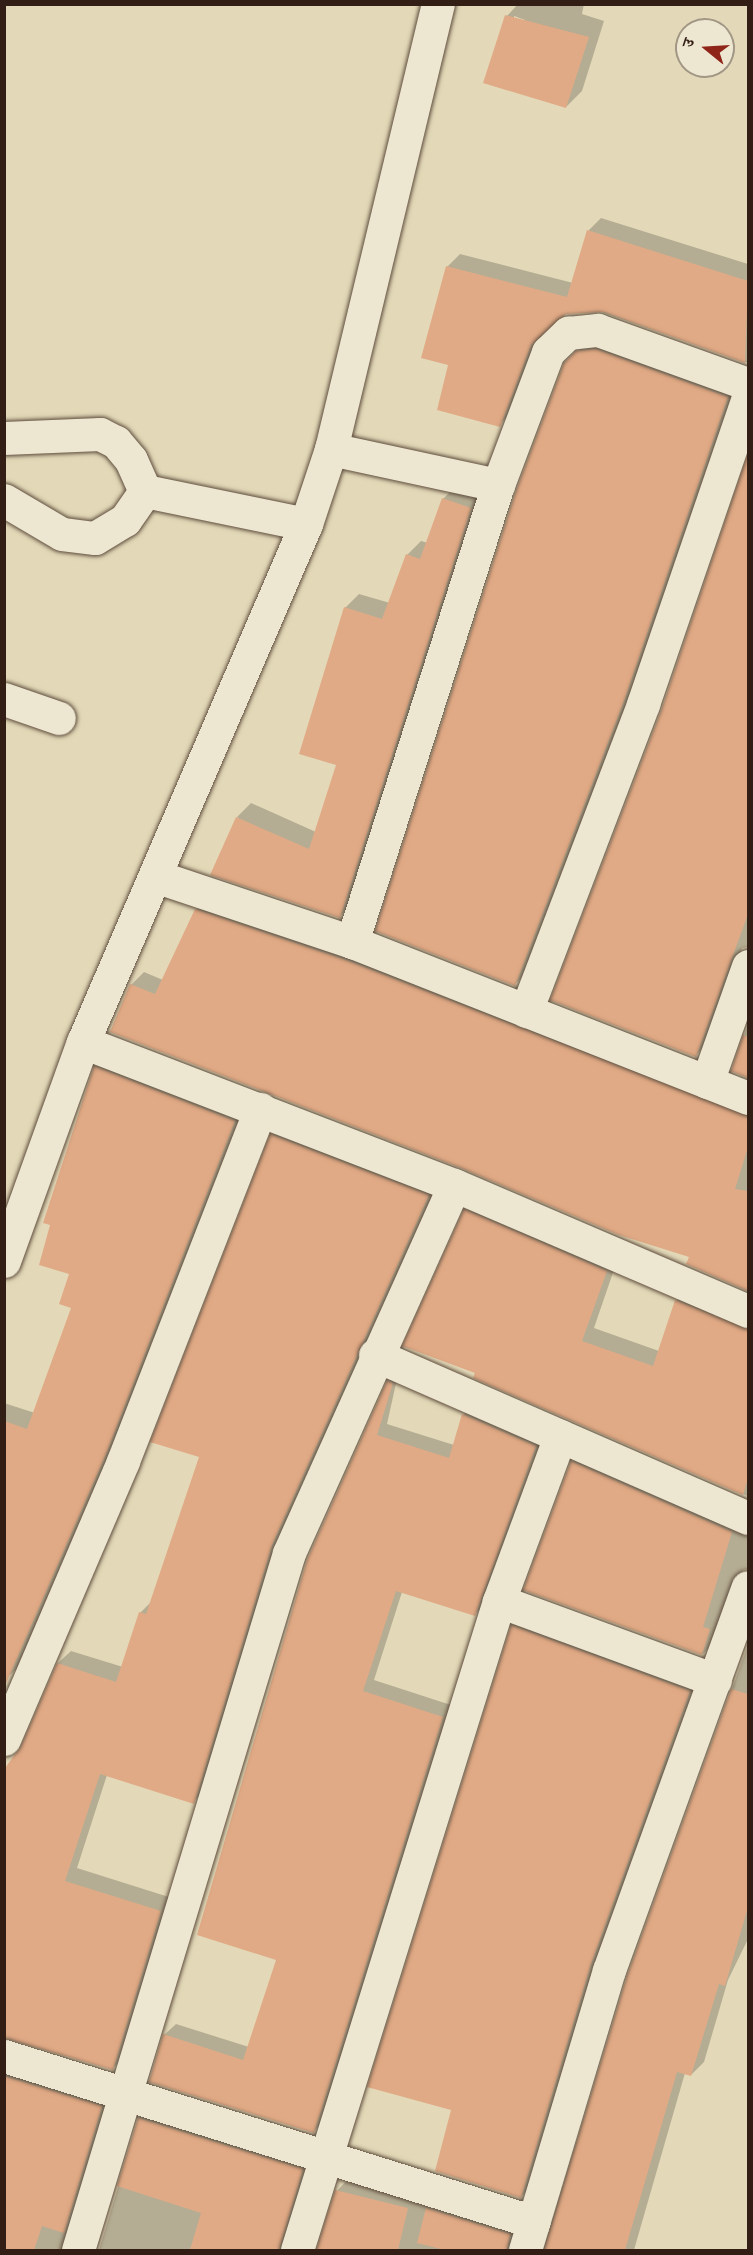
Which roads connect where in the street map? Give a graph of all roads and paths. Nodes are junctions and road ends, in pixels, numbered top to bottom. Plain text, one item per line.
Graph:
1 (438, 4) edge
2 (748, 384) edge
3 (748, 396) edge
4 (4, 438) edge
5 (331, 449) junction
6 (498, 485) junction
7 (146, 491) junction
8 (4, 500) edge
9 (306, 524) junction
10 (4, 699) edge
11 (59, 718) dead end
12 (158, 877) junction
13 (352, 942) junction
14 (748, 966) edge
15 (526, 1011) junction
16 (83, 1042) junction
17 (707, 1082) junction
18 (748, 1098) edge
19 (260, 1109) junction
20 (454, 1185) junction
21 (4, 1261) edge
22 (748, 1311) edge
23 (375, 1354) junction
24 (560, 1436) junction
25 (748, 1518) edge
26 (748, 1587) edge
27 (499, 1601) junction
28 (715, 1680) junction
29 (4, 1739) edge
30 (4, 2056) edge
31 (127, 2095) junction
32 (328, 2154) junction
33 (529, 2236) edge
34 (78, 2250) edge
35 (297, 2250) edge

1 - 5 street
2 - 6 street
3 - 15 street
4 - 7 street
5 - 6 street
5 - 9 street
6 - 13 street
7 - 8 street
7 - 9 street
9 - 12 street
10 - 11 street
12 - 13 street
12 - 16 street
13 - 15 street
14 - 17 street
15 - 17 street
16 - 19 street
16 - 21 street
17 - 18 street
19 - 20 street
19 - 29 street
20 - 22 street
20 - 23 street
23 - 24 street
23 - 31 street
24 - 25 street
24 - 27 street
26 - 28 street
27 - 28 street
27 - 32 street
28 - 33 street
30 - 31 street
31 - 32 street
31 - 34 street
32 - 33 street
32 - 35 street

